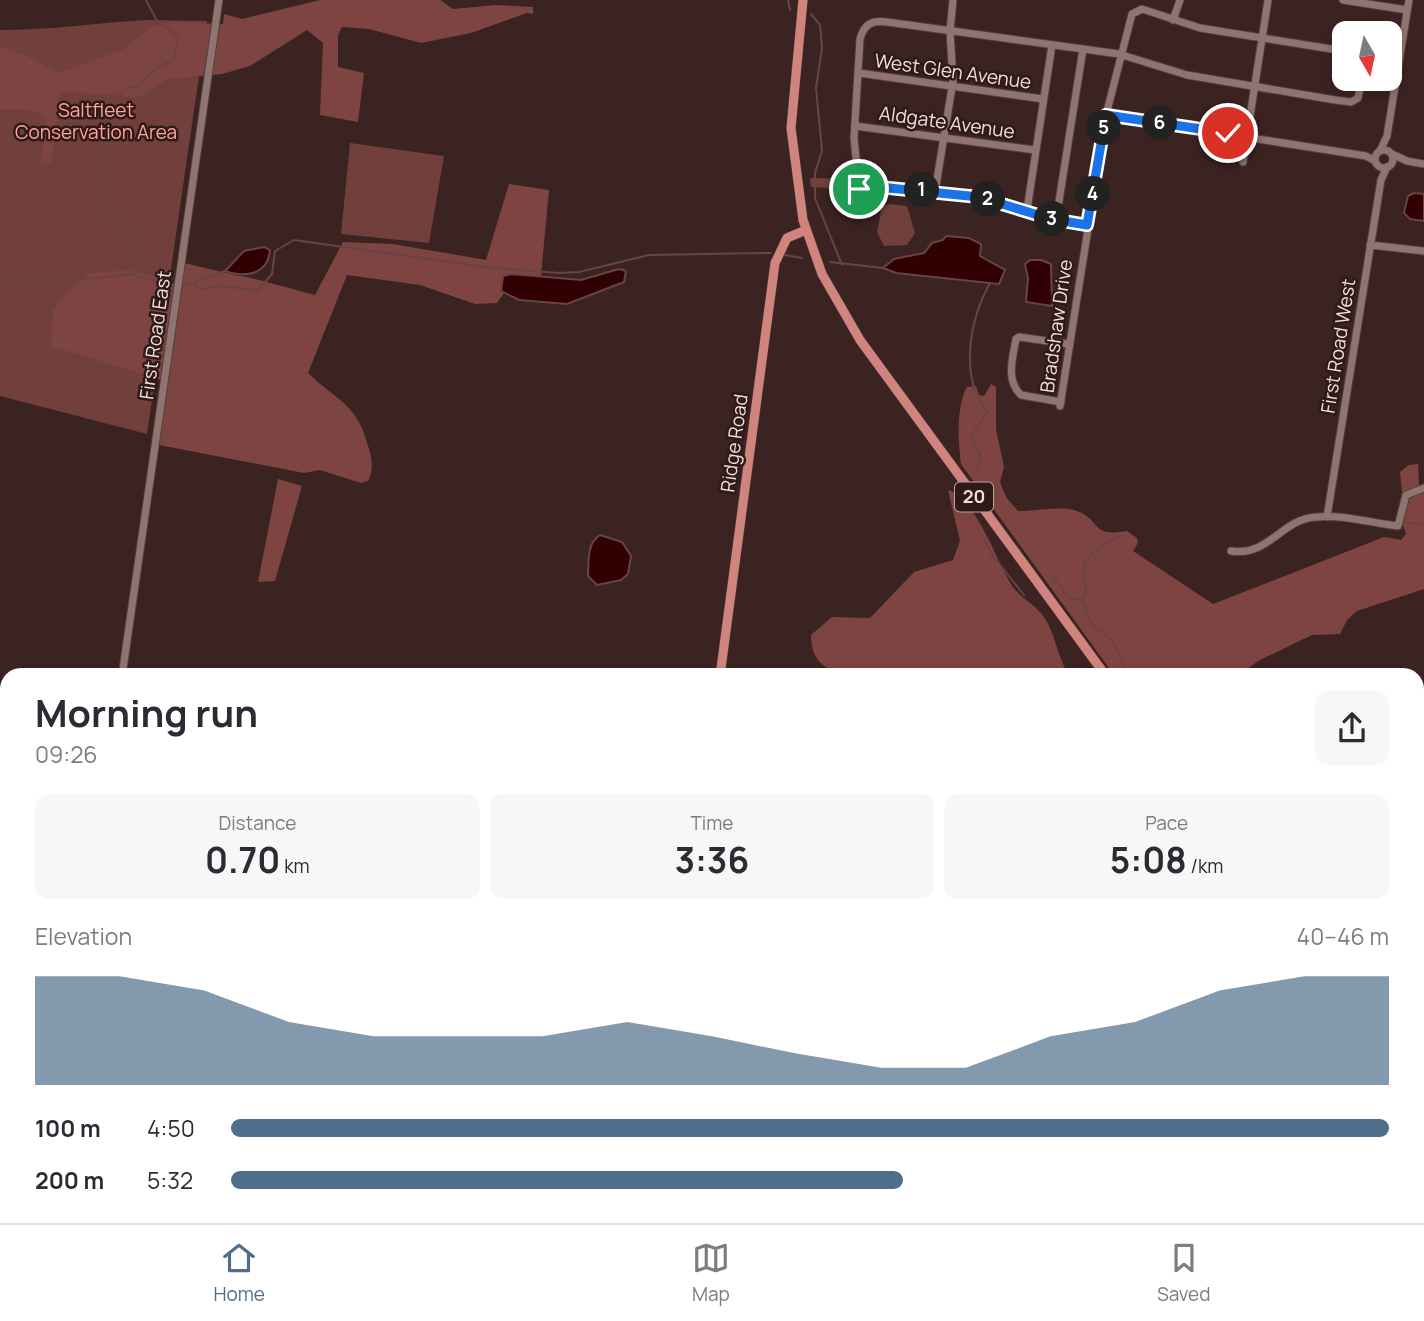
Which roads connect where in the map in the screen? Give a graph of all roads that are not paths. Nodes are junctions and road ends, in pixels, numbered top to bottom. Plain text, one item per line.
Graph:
1 (219, 0) edge
2 (803, 0) edge
3 (953, 0) edge
4 (1180, 0) edge
5 (1268, 0) edge
6 (1343, 0) edge
7 (1409, 0) edge
8 (1375, 3) edge
9 (1407, 10) junction
10 (1173, 20) junction
11 (950, 31) junction
12 (1262, 37) junction
13 (1052, 45) junction
14 (1083, 49) junction
15 (1332, 49) edge
16 (1119, 54) junction
17 (859, 73) junction
18 (952, 86) junction
19 (1254, 88) junction
20 (1359, 91) edge
21 (1043, 99) junction
22 (1106, 115) junction
23 (855, 126) junction
24 (1247, 136) junction
25 (1387, 136) junction
26 (945, 139) junction
27 (1035, 150) junction
28 (1379, 152) junction
29 (1390, 153) junction
30 (1366, 156) junction
31 (1406, 161) junction
32 (1243, 162) dead end
33 (1377, 164) junction
34 (1424, 164) edge
35 (1389, 166) junction
36 (1381, 180) junction
37 (859, 185) junction
38 (935, 192) junction
39 (861, 207) dead end
40 (1027, 209) junction
41 (1056, 220) junction
42 (1087, 225) junction
43 (806, 230) junction
44 (1370, 245) junction
45 (1424, 251) edge
46 (1069, 344) junction
47 (1424, 488) edge
48 (1327, 517) junction
49 (1231, 551) dead end
50 (122, 668) edge
51 (721, 668) edge
52 (1101, 668) edge

1 - 50 street, First Road East
2 - 43 main road, 20
3 - 11 street
4 - 10 street
5 - 12 street
6 - 8 street
7 - 9 street, First Road West
8 - 9 street
9 - 25 street, First Road West
10 - 12 street, Bradshaw Drive
10 - 16 street, Bradshaw Drive
11 - 13 street
11 - 17 street
11 - 18 street
12 - 15 street, Bradshaw Drive
12 - 19 street
13 - 14 street
13 - 21 street
14 - 16 street
14 - 41 street
16 - 19 street
16 - 22 street, Bradshaw Drive
17 - 18 street, West Glen Avenue
17 - 23 street
18 - 21 street, West Glen Avenue
18 - 26 street
19 - 20 street
19 - 24 street
21 - 27 street
22 - 24 street
22 - 42 street, Bradshaw Drive
23 - 26 street, Aldgate Avenue
23 - 37 street
24 - 30 street
24 - 32 street
25 - 28 street, First Road West
25 - 29 street, First Road West
26 - 27 street, Aldgate Avenue
26 - 38 street
27 - 40 street
28 - 29 street
28 - 30 street
28 - 33 street, First Road West
29 - 31 street
29 - 35 street, First Road West
30 - 33 street
31 - 34 street
31 - 35 street
33 - 35 street
33 - 36 street, First Road West
35 - 36 street, First Road West
36 - 44 street, First Road West
37 - 38 street
37 - 39 street
38 - 40 street
40 - 41 street
41 - 42 street
42 - 46 street, Bradshaw Drive
43 - 51 main road, Ridge Road
43 - 52 main road, 20
44 - 45 street
44 - 48 street, First Road West
46 - 46 street, Bradshaw Drive
47 - 48 street
48 - 49 street

